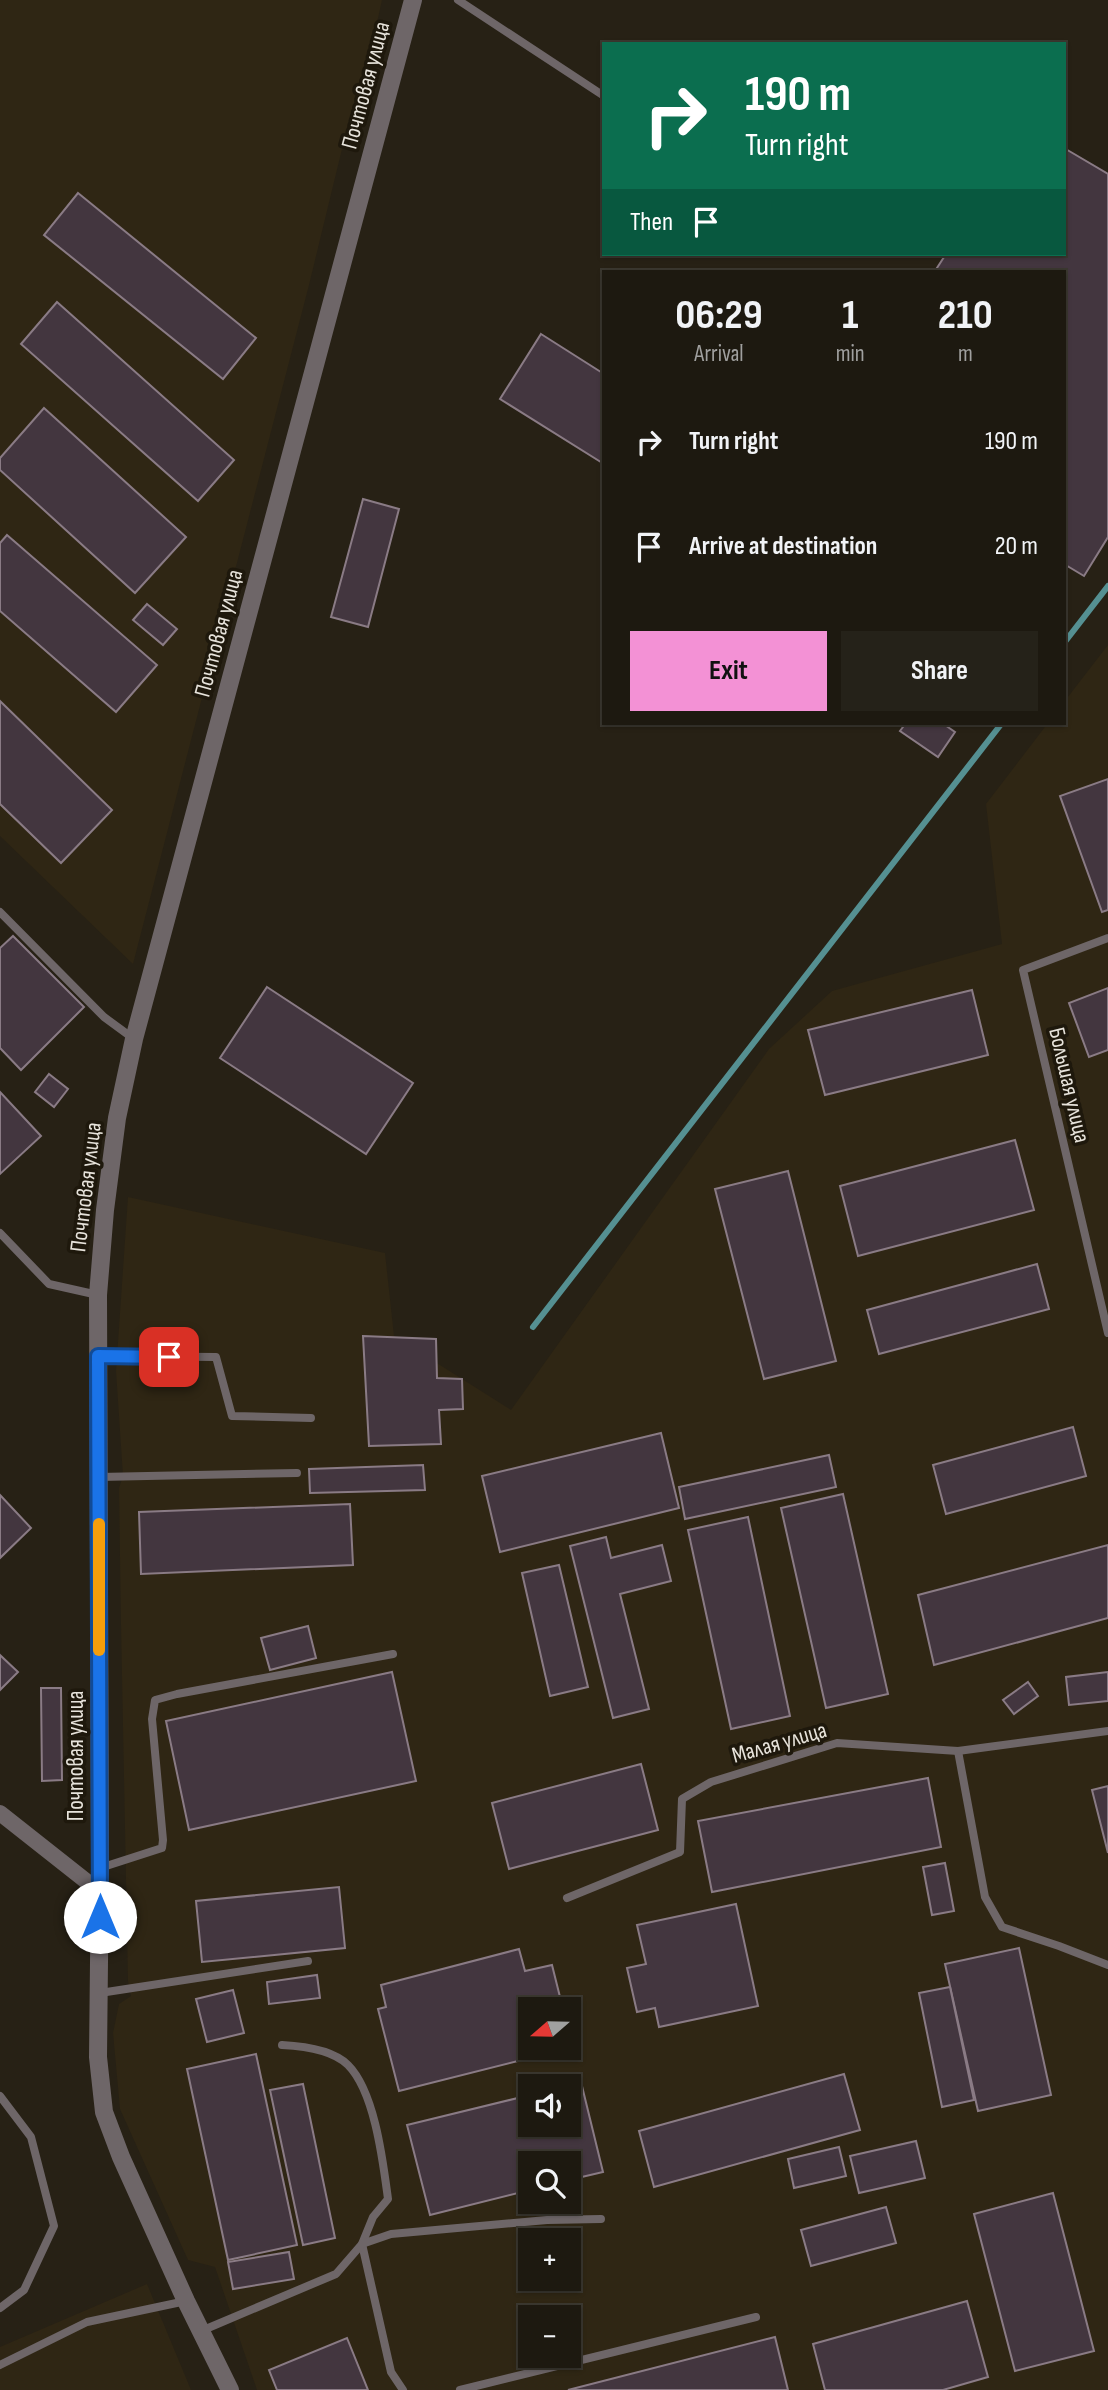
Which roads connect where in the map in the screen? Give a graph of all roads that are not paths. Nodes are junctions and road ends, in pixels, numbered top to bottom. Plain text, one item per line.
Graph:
1 (413, 0) edge
2 (458, 0) edge
3 (602, 95) edge
4 (0, 912) edge
5 (1108, 938) edge
6 (134, 1039) junction
7 (0, 1233) edge
8 (98, 1295) junction
9 (1108, 1333) edge
10 (98, 1356) junction
11 (311, 1418) dead end
12 (297, 1473) dead end
13 (99, 1477) junction
14 (393, 1654) dead end
15 (1108, 1731) edge
16 (958, 1751) junction
17 (0, 1813) edge
18 (100, 1868) junction
19 (100, 1892) junction
20 (567, 1898) dead end
21 (308, 1961) dead end
22 (1108, 1965) edge
23 (100, 1993) junction
24 (282, 2045) dead end
25 (0, 2096) edge
26 (601, 2219) dead end
27 (362, 2244) junction
28 (186, 2301) junction
29 (0, 2308) edge
30 (756, 2317) dead end
31 (201, 2331) junction
32 (0, 2365) edge
33 (230, 2390) edge
34 (403, 2390) edge
35 (460, 2390) edge

1 - 6 street, Почтовая улица
2 - 3 lane
4 - 6 lane
5 - 9 lane, Большая улица
6 - 8 street, Почтовая улица
7 - 8 lane
8 - 10 street, Почтовая улица
10 - 11 lane
10 - 13 street, Почтовая улица
12 - 13 lane
13 - 18 street, Почтовая улица
14 - 18 lane
15 - 16 lane, Малая улица
16 - 20 lane, Малая улица
16 - 22 lane
17 - 19 street
18 - 19 street, Почтовая улица
19 - 23 street, Почтовая улица
21 - 23 lane
23 - 28 street, Почтовая улица
24 - 27 lane
25 - 29 lane
26 - 27 lane
27 - 31 lane
27 - 34 lane
28 - 31 street, Почтовая улица
28 - 32 lane
30 - 35 lane
31 - 33 street, Почтовая улица

